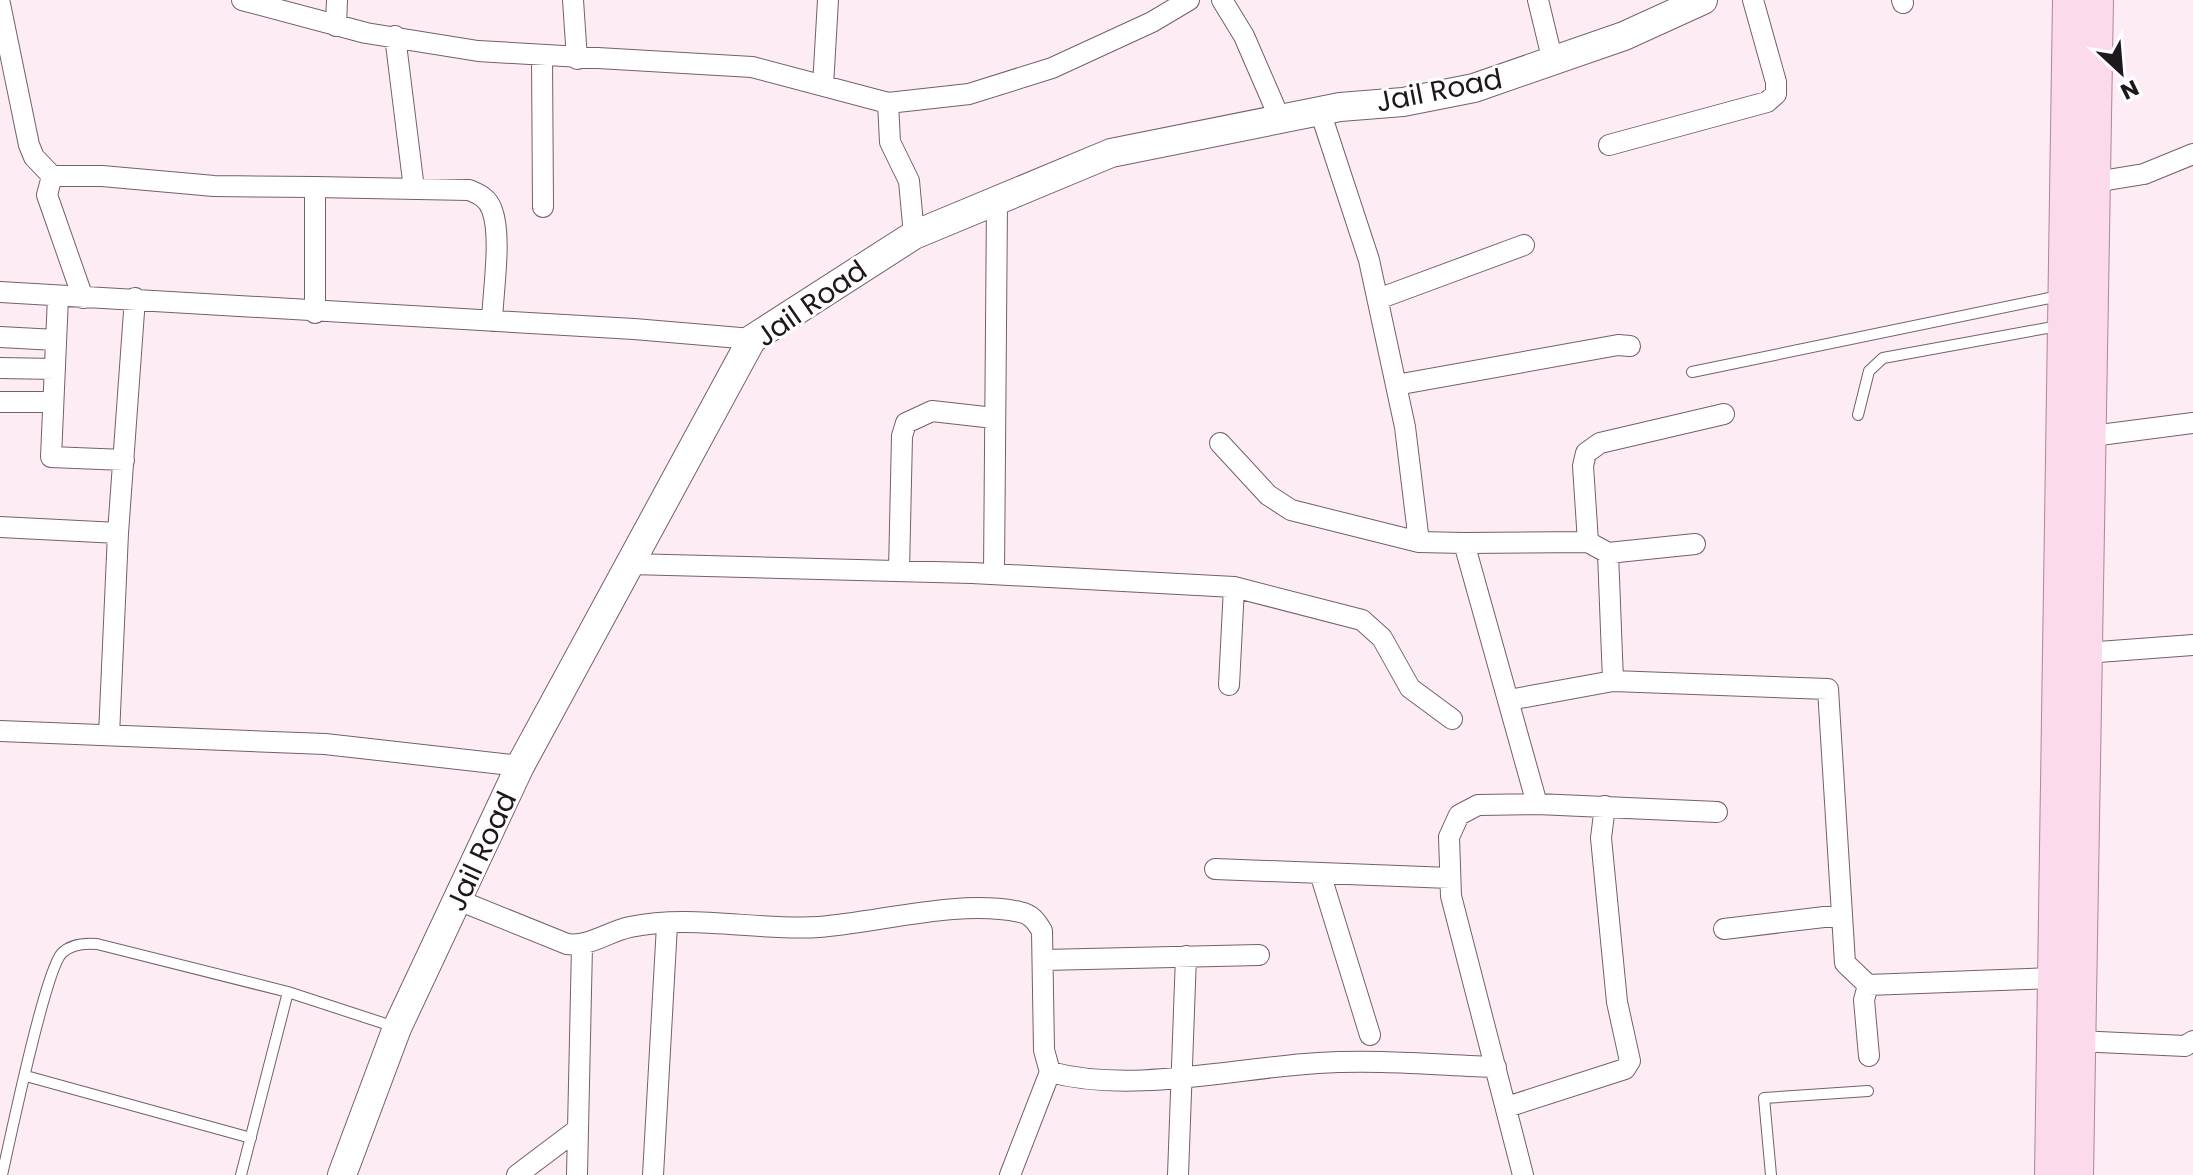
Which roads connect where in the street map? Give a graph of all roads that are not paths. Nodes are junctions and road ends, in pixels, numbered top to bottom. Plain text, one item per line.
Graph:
1 (242, 0) edge
2 (337, 0) edge
3 (573, 0) edge
4 (828, 0) edge
5 (1189, 0) edge
6 (1222, 0) edge
7 (1538, 0) edge
8 (1703, 0) edge
9 (1753, 0) edge
10 (2069, 0) edge
11 (2097, 0) edge
12 (0, 4) edge
13 (336, 26) junction
14 (395, 36) junction
15 (4, 42) edge
16 (542, 55) junction
17 (577, 59) junction
18 (1553, 62) junction
19 (823, 86) junction
20 (888, 103) junction
21 (1320, 111) junction
22 (1280, 119) junction
23 (1609, 145) dead end
24 (2193, 154) edge
25 (52, 176) junction
26 (2095, 182) junction
27 (315, 187) junction
28 (414, 189) junction
29 (997, 202) junction
30 (543, 207) dead end
31 (914, 235) junction
32 (1524, 245) dead end
33 (0, 292) edge
34 (58, 297) junction
35 (83, 298) junction
36 (135, 298) junction
37 (1378, 299) junction
38 (2064, 310) junction
39 (315, 313) junction
40 (492, 321) junction
41 (0, 337) edge
42 (752, 339) junction
43 (56, 340) junction
44 (1630, 346) dead end
45 (0, 368) edge
46 (55, 369) junction
47 (1692, 372) dead end
48 (1396, 385) junction
49 (0, 402) edge
50 (53, 402) junction
51 (1724, 414) dead end
52 (1858, 415) dead end
53 (994, 418) junction
54 (2193, 423) edge
55 (2092, 436) junction
56 (1220, 443) dead end
57 (124, 460) junction
58 (0, 527) edge
59 (118, 533) junction
60 (1419, 542) junction
61 (1588, 542) junction
62 (1464, 543) junction
63 (1695, 544) dead end
64 (1608, 553) junction
65 (630, 564) junction
66 (899, 571) junction
67 (994, 574) junction
68 (1234, 587) junction
69 (2193, 645) edge
70 (2085, 653) junction
71 (1613, 681) junction
72 (1229, 685) dead end
73 (1509, 700) junction
74 (1452, 719) dead end
75 (0, 731) edge
76 (109, 735) junction
77 (520, 766) junction
78 (1537, 804) junction
79 (1605, 806) junction
80 (1717, 812) dead end
81 (1215, 869) dead end
82 (1320, 873) junction
83 (1450, 878) junction
84 (458, 900) junction
85 (1841, 915) junction
86 (667, 925) junction
87 (1724, 929) dead end
88 (582, 946) junction
89 (1259, 955) dead end
90 (1186, 956) junction
91 (1044, 960) junction
92 (2054, 978) junction
93 (1868, 985) junction
94 (288, 992) junction
95 (397, 1028) junction
96 (1370, 1035) dead end
97 (2077, 1041) junction
98 (2193, 1041) edge
99 (1869, 1056) dead end
100 (1496, 1067) junction
101 (1050, 1072) junction
102 (26, 1076) junction
103 (1183, 1077) junction
104 (1868, 1091) dead end
105 (1507, 1107) junction
106 (578, 1129) junction
107 (251, 1138) junction
108 (2, 1175) edge
109 (241, 1175) edge
110 (342, 1175) edge
111 (517, 1175) edge
112 (577, 1175) edge
113 (653, 1175) edge
114 (1010, 1175) edge
115 (1178, 1175) edge
116 (1523, 1175) edge
117 (1771, 1175) edge
118 (2051, 1175) edge
119 (2077, 1175) edge

1 - 13 street
2 - 13 street
3 - 17 street
4 - 19 street
5 - 20 street
6 - 22 street
7 - 18 street
8 - 18 street, Jail Road
9 - 23 street
10 - 38 main road
11 - 26 main road
12 - 15 street
13 - 14 street
14 - 16 street
14 - 28 street
15 - 25 street
16 - 17 street
16 - 30 street
17 - 19 street
18 - 21 street, Jail Road
19 - 20 street
20 - 31 street
21 - 22 street, Jail Road
21 - 37 street
22 - 29 street, Jail Road
24 - 26 street
25 - 27 street
25 - 35 street
26 - 55 main road
27 - 28 street
27 - 39 street
28 - 40 street
29 - 31 street, Jail Road
29 - 53 street
31 - 42 street, Jail Road
32 - 37 street
33 - 34 street
34 - 35 street
34 - 43 street
35 - 36 street
36 - 39 street
36 - 57 street
37 - 48 street
38 - 47 lane
38 - 52 lane
38 - 92 main road
39 - 40 street
40 - 42 street
41 - 43 street
42 - 65 street, Jail Road
43 - 46 street
44 - 48 street
45 - 46 street
46 - 50 street
48 - 60 street
49 - 50 street
50 - 57 street
51 - 61 street
53 - 66 street
53 - 67 street
54 - 55 street
55 - 70 main road
56 - 60 street
57 - 59 street
58 - 59 street
59 - 76 street
60 - 62 street
61 - 62 street
61 - 64 street
62 - 73 street
63 - 64 street
64 - 71 street
65 - 66 street
65 - 77 street, Jail Road
66 - 67 street
67 - 68 street
68 - 72 street
68 - 74 street
69 - 70 street
70 - 97 main road
71 - 73 street
71 - 85 street
73 - 78 street
75 - 76 street
76 - 77 street
77 - 84 street, Jail Road
78 - 79 street
78 - 83 street
79 - 80 street
79 - 105 street
81 - 82 street
82 - 83 street
82 - 96 street
83 - 100 street
84 - 88 street
84 - 95 street, Jail Road
85 - 87 street
85 - 93 street
86 - 88 street
86 - 91 street
86 - 113 street
88 - 106 street
89 - 90 street
90 - 91 street
90 - 103 street
91 - 101 street
92 - 93 street
92 - 118 main road
93 - 99 street
94 - 95 lane
94 - 102 lane
94 - 107 lane
95 - 110 street, Jail Road
97 - 98 street
97 - 119 main road
100 - 103 street
100 - 105 street
101 - 103 street
101 - 114 street
102 - 107 lane
102 - 108 lane
103 - 115 street
104 - 117 lane
105 - 116 street
106 - 111 street
106 - 112 street
107 - 109 lane

